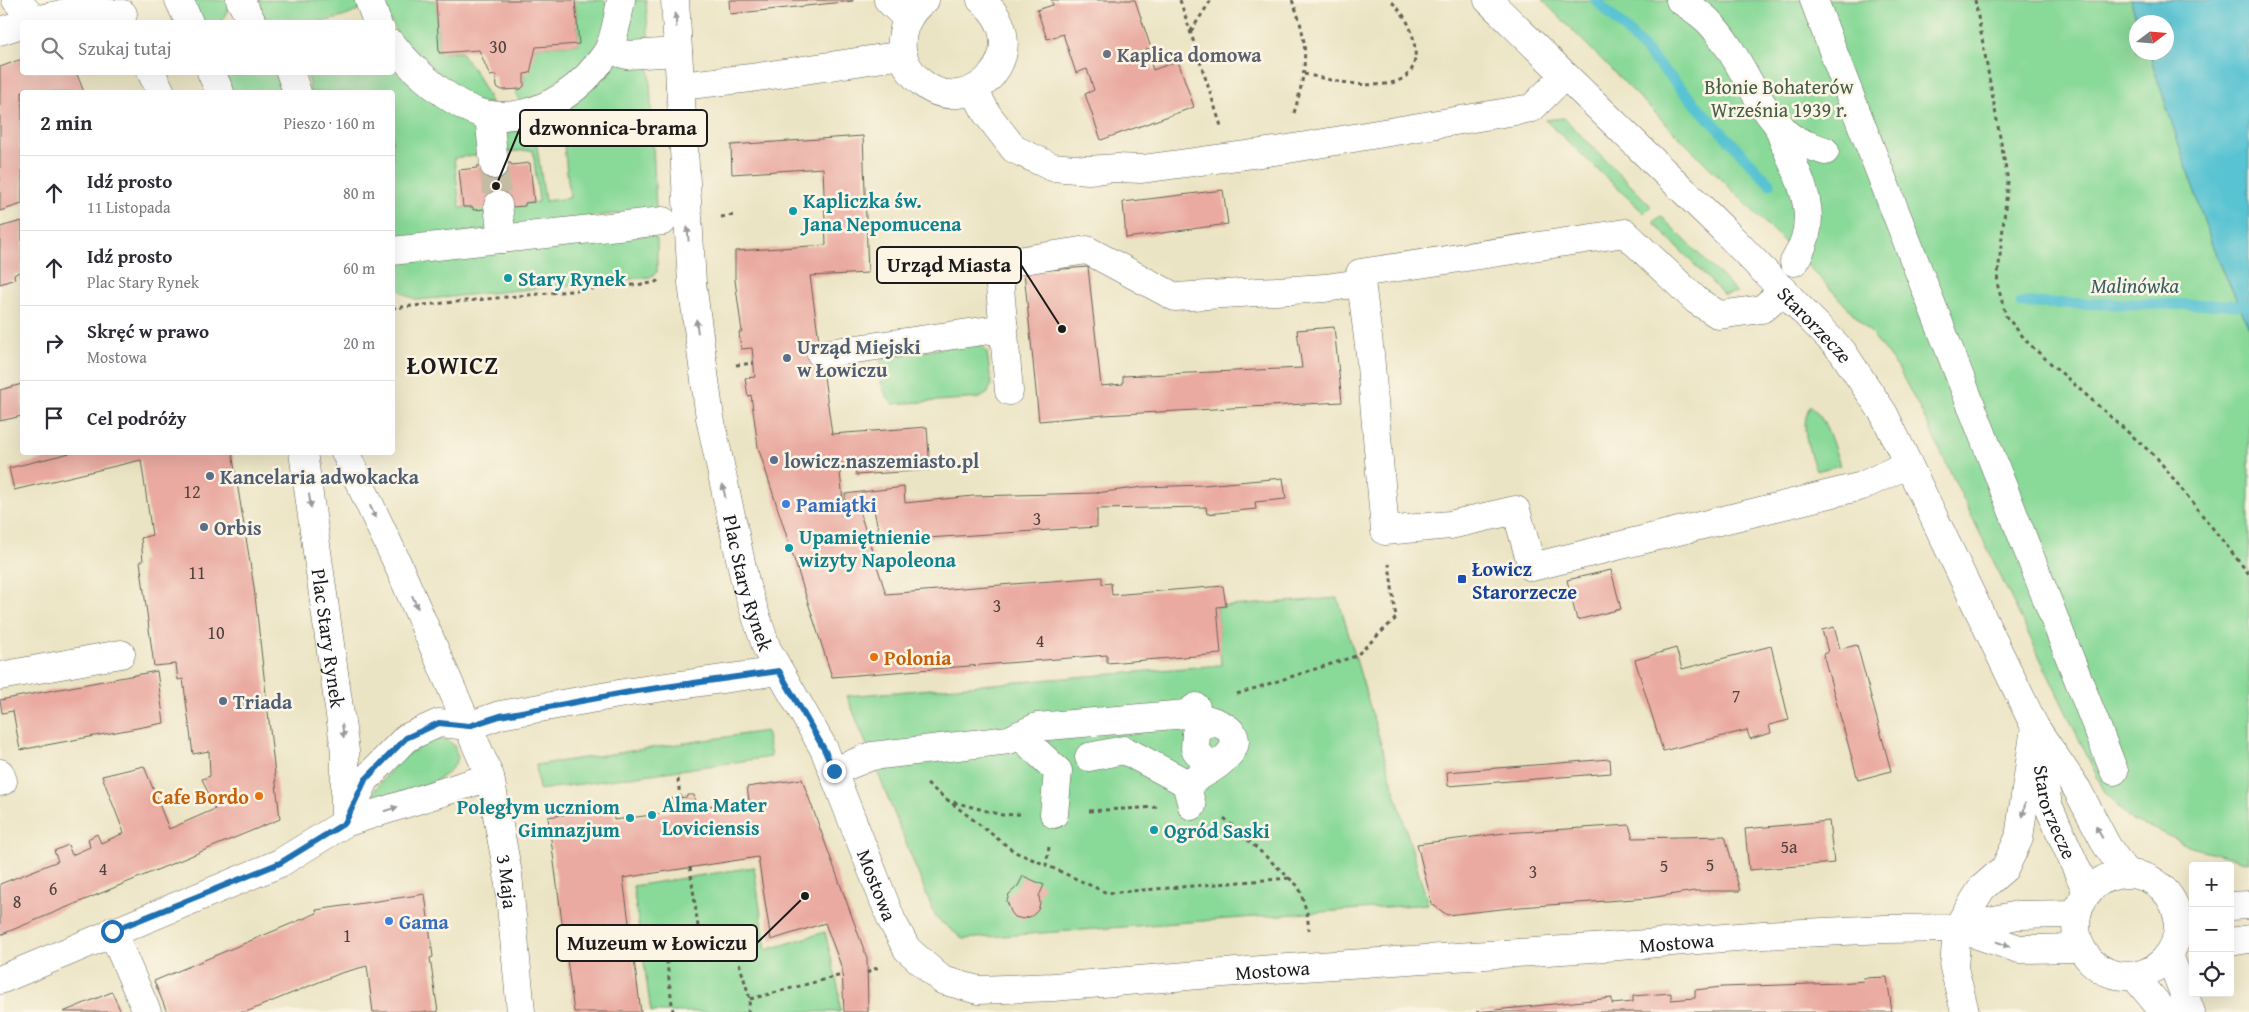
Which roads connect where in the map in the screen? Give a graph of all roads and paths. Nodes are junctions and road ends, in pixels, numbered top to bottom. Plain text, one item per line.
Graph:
1 (16, 0) edge
2 (179, 0) edge
3 (240, 0) edge
4 (621, 0) edge
5 (675, 0) edge
6 (888, 0) edge
7 (981, 0) edge
8 (1180, 0) edge
9 (1211, 0) edge
10 (1292, 0) edge
11 (1390, 0) edge
12 (1488, 0) edge
13 (1680, 0) edge
14 (1814, 0) edge
15 (1975, 0) edge
16 (916, 10) edge
17 (124, 12) edge
18 (27, 20) edge
19 (36, 20) edge
20 (188, 20) edge
21 (251, 20) edge
22 (20, 24) edge
23 (0, 30) edge
24 (1191, 32) junction
25 (395, 47) edge
26 (608, 50) junction
27 (678, 52) junction
28 (903, 55) junction
29 (1304, 74) junction
30 (152, 75) edge
31 (212, 75) edge
32 (291, 75) edge
33 (1564, 76) junction
34 (680, 86) junction
35 (160, 90) edge
36 (219, 90) edge
37 (296, 90) edge
38 (974, 90) junction
39 (489, 115) junction
40 (1777, 122) junction
41 (1287, 149) junction
42 (1825, 150) dead end
43 (1231, 157) junction
44 (494, 165) tunnel mouth
45 (498, 205) tunnel mouth
46 (663, 222) dead end
47 (502, 240) junction
48 (395, 251) edge
49 (1794, 262) dead end
50 (662, 275) dead end
51 (1361, 283) junction
52 (1784, 290) junction
53 (395, 308) edge
54 (1004, 328) junction
55 (821, 354) dead end
56 (754, 363) dead end
57 (734, 365) dead end
58 (1009, 391) dead end
59 (303, 455) edge
60 (346, 455) edge
61 (1908, 464) junction
62 (1384, 532) junction
63 (2249, 574) edge
64 (121, 654) dead end
65 (779, 671) junction
66 (0, 676) edge
67 (1197, 714) junction
68 (1100, 721) junction
69 (469, 726) junction
70 (2035, 727) junction
71 (1020, 735) junction
72 (891, 754) junction
73 (1089, 757) junction
74 (834, 771) junction
75 (1058, 771) junction
76 (2114, 772) dead end
77 (490, 777) junction
78 (678, 779) dead end
79 (1189, 794) junction
80 (680, 798) dead end
81 (946, 800) junction
82 (1054, 814) junction
83 (345, 823) junction
84 (1046, 865) junction
85 (690, 868) dead end
86 (2126, 873) junction
87 (1290, 878) junction
88 (2082, 903) junction
89 (2249, 904) edge
90 (2184, 905) edge
91 (2234, 906) edge
92 (1957, 928) junction
93 (1309, 930) dead end
94 (112, 931) junction
95 (2249, 939) edge
96 (2234, 941) edge
97 (2081, 948) junction
98 (2178, 949) edge
99 (701, 950) junction
100 (881, 965) dead end
101 (867, 973) dead end
102 (842, 975) dead end
103 (2134, 976) junction
104 (0, 980) edge
105 (750, 999) junction
106 (147, 1012) edge
107 (521, 1012) edge
108 (673, 1012) edge
109 (748, 1012) edge
110 (1965, 1012) edge
111 (2164, 1012) edge
112 (2191, 1012) edge

1 - 18 street
2 - 20 street
3 - 21 street
4 - 26 street
27 -> 5 street, Plac Stary Rynek
6 - 16 street
7 - 38 street
8 - 24 path
9 - 24 path
10 - 29 path
11 - 29 path
12 - 33 street, Starorzecze
13 - 40 street
14 - 76 street
15 - 63 path
16 - 28 street
17 - 19 street
22 - 23 street
24 - 43 path
25 - 39 street
26 - 27 street
26 - 39 street
27 - 34 street, Plac Stary Rynek
28 - 34 street
28 - 38 street
29 - 41 path
30 - 35 street
31 - 36 street
32 - 37 street
33 - 41 street
33 - 52 street, Starorzecze
65 -> 34 street, Plac Stary Rynek
38 - 43 street
39 - 44 street
40 - 42 street
40 - 49 street
41 - 43 street
45 - 47 street
46 - 47 street
47 - 48 street
50 - 53 path
51 - 52 street
51 - 54 street
51 - 62 street
52 - 61 street, Starorzecze
54 - 55 street
54 - 58 street
56 - 57 path
59 -> 83 street, Plac Stary Rynek
60 -> 69 street
61 - 62 street
61 - 70 street, Starorzecze
62 - 67 path
64 - 66 street
65 - 69 street, Plac Stary Rynek
65 - 74 street, Mostowa
67 - 68 street
67 - 79 street
68 - 71 street
68 - 73 street
69 - 77 street, 3 Maja
69 - 83 street
86 -> 70 street, Starorzecze
70 - 88 street, Starorzecze
70 -> 92 street
71 - 72 street
71 - 75 street
72 - 74 street
72 - 81 path
73 - 75 street
73 - 79 street
74 - 92 street, Mostowa
75 - 82 street
83 -> 77 street
77 - 107 street, 3 Maja
78 - 80 path
79 - 82 path
79 - 87 path
81 - 82 path
81 - 84 path
82 - 84 path
83 - 94 street
84 - 87 path
85 - 99 path
86 - 88 street
86 - 90 street
87 - 93 path
88 - 92 street, Mostowa
88 - 97 street
89 - 91 street
90 - 98 street
92 -> 97 street, Mostowa
92 - 110 street
94 - 104 street
94 - 106 street
95 - 96 street
97 - 103 street
98 - 103 street
98 - 112 street
99 - 105 path
99 - 108 path
100 - 101 path
102 - 105 path
103 - 111 street
105 - 109 path

